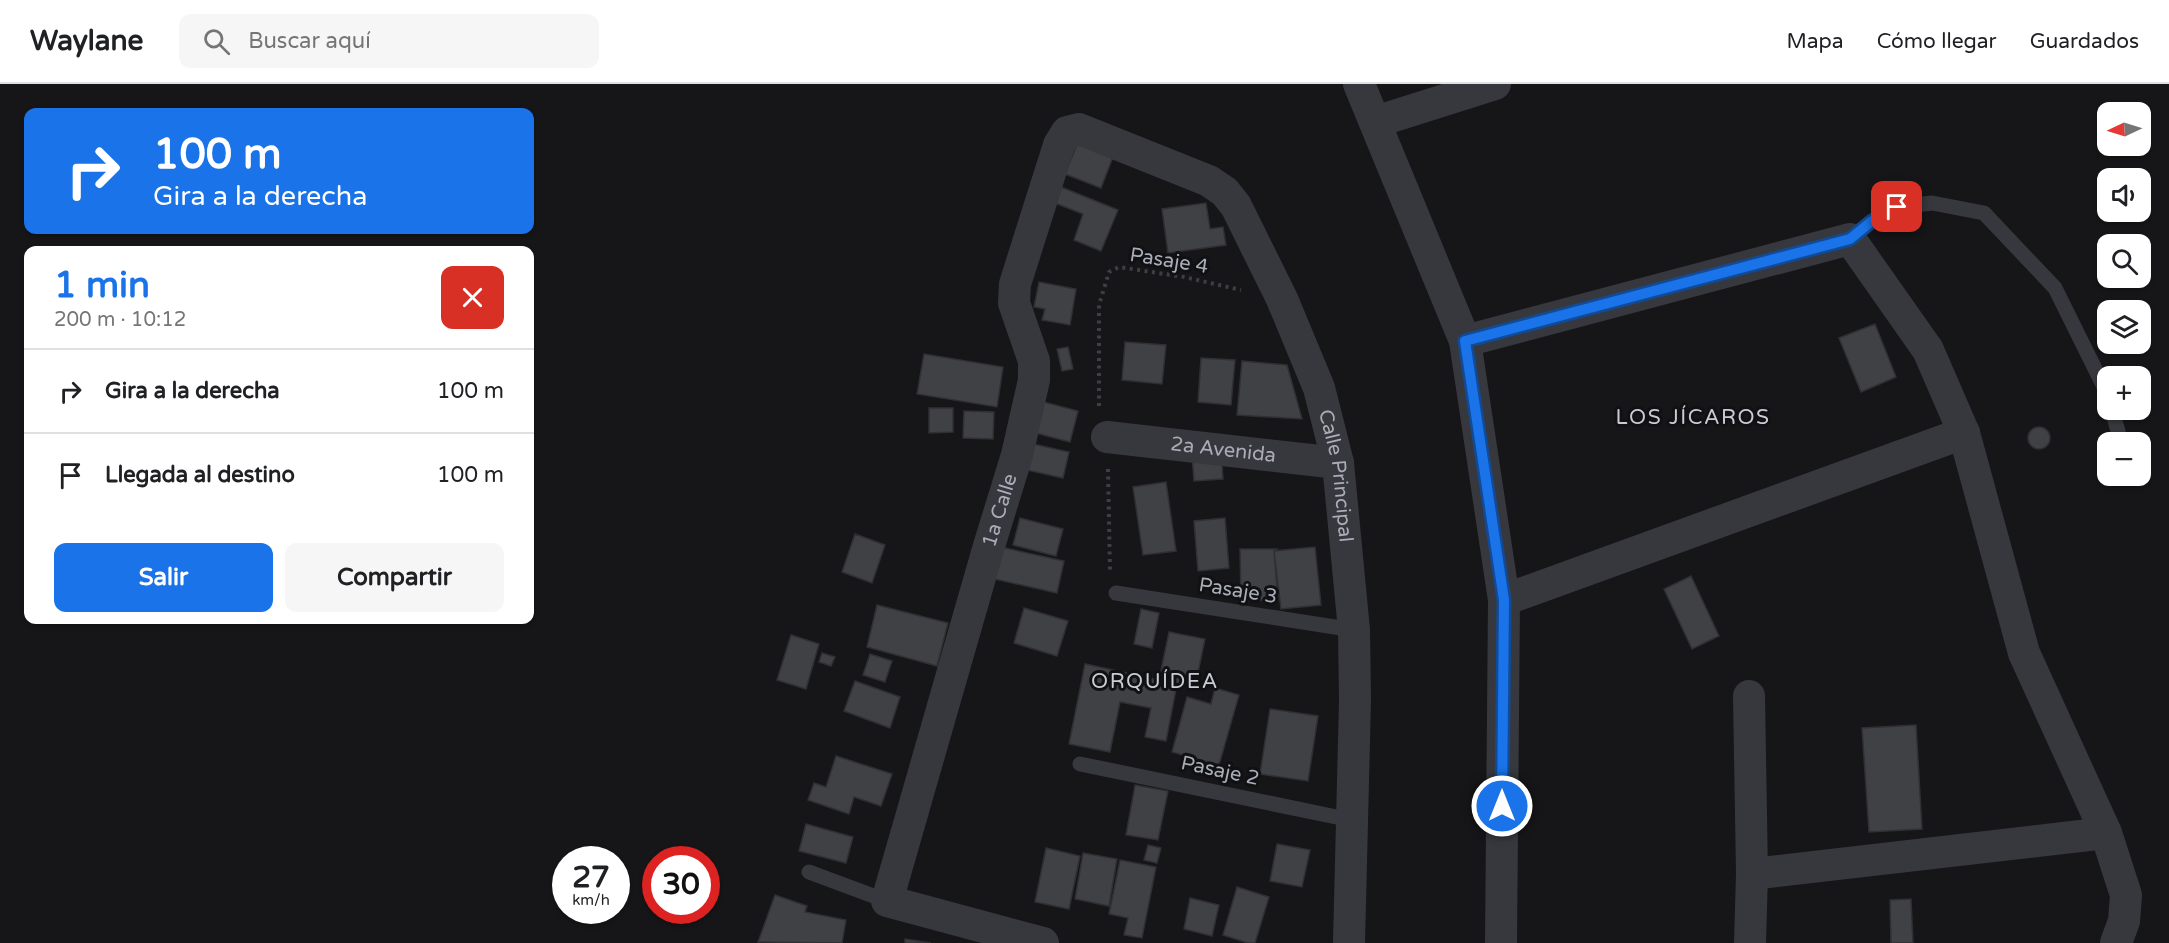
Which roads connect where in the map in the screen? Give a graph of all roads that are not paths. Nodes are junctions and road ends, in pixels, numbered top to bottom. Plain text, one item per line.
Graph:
1 (1359, 84) edge
2 (1495, 84) edge
3 (1375, 122) junction
4 (1079, 129) joint
5 (1850, 239) junction
6 (1465, 341) junction
7 (2097, 373) edge
8 (1964, 433) junction
9 (1107, 436) road end
10 (1338, 464) junction
11 (1116, 593) road end
12 (1504, 600) junction
13 (1354, 630) junction
14 (1749, 696) dead end
15 (1080, 764) dead end
16 (1351, 820) junction
17 (2106, 833) junction
18 (809, 872) dead end
19 (1752, 874) junction
20 (888, 901) junction
21 (1043, 943) edge
22 (1349, 943) edge
23 (1501, 943) edge
24 (1750, 943) edge
25 (2116, 943) edge

1 - 3 street
2 - 3 street
3 - 6 street
4 - 10 street, Calle Principal
4 - 20 street, 1a Calle
5 - 6 street
5 - 7 lane
5 - 8 street
6 - 12 street
8 - 12 street
8 - 17 street
9 - 10 street, 2a Avenida
10 - 13 street, Calle Principal
11 - 13 lane, Pasaje 3
12 - 23 street
13 - 16 street, Calle Principal
14 - 19 street
15 - 16 lane, Pasaje 2
16 - 22 street, Calle Principal
17 - 19 street
17 - 25 street
18 - 20 lane
19 - 24 street
20 - 21 street

